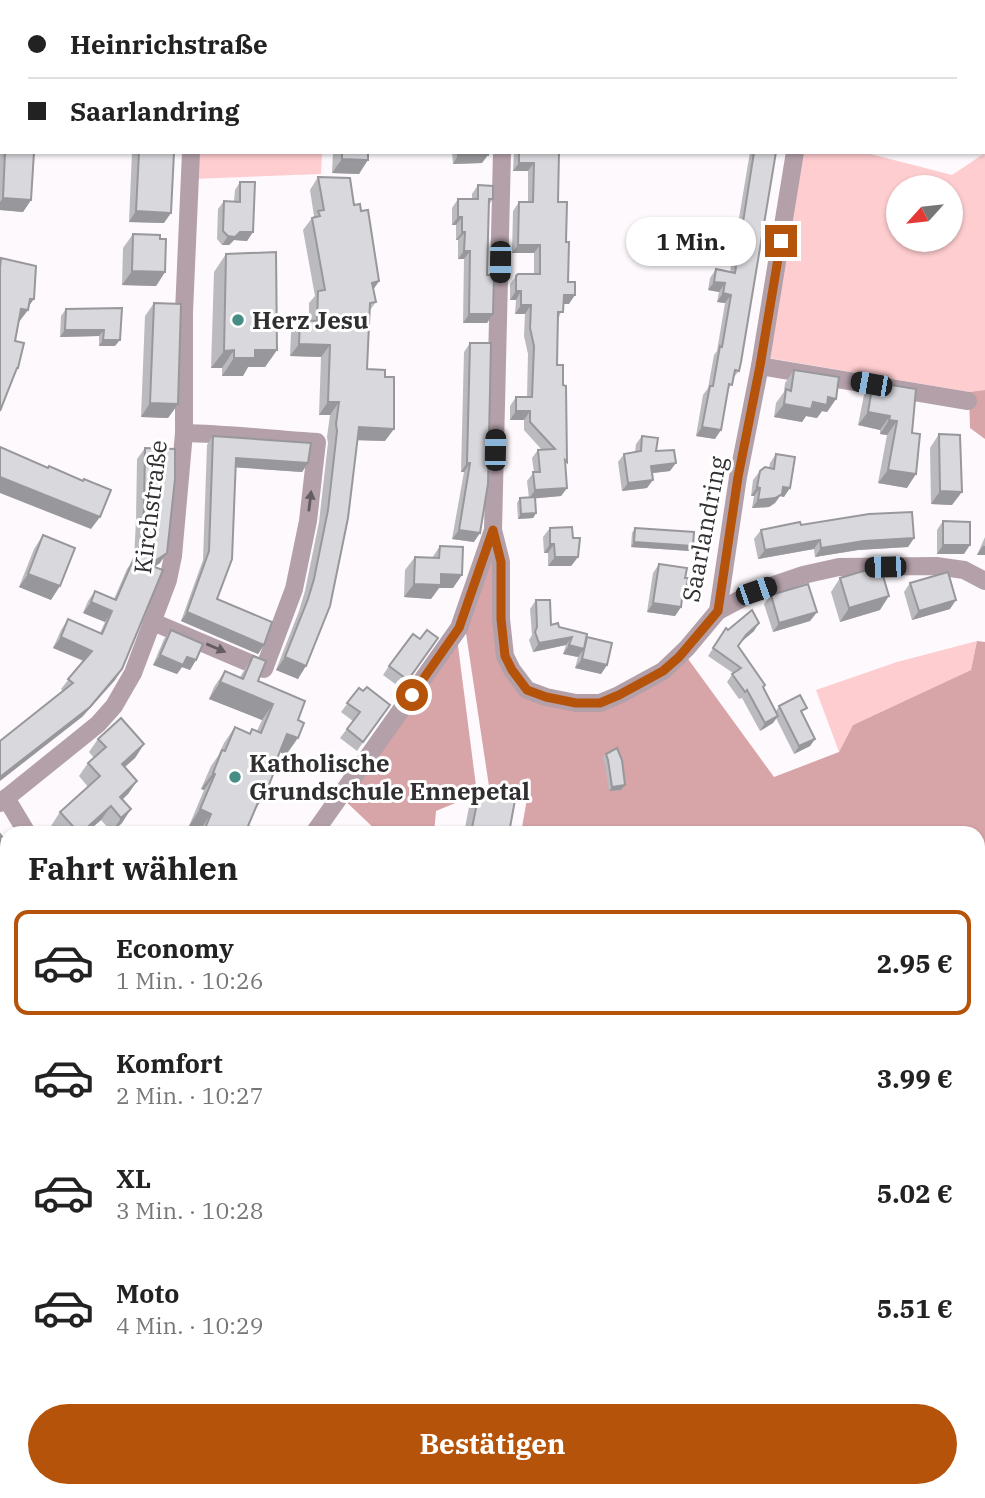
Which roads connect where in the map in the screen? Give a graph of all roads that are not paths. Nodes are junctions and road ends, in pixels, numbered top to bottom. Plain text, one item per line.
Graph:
1 (191, 154) edge
2 (502, 154) edge
3 (795, 154) edge
4 (760, 366) junction
5 (968, 401) dead end
6 (184, 433) junction
7 (493, 530) junction
8 (985, 580) edge
9 (718, 611) junction
10 (153, 622) junction
11 (3, 800) edge
12 (22, 826) edge
13 (319, 826) edge

1 - 6 street, Kirchstraße
2 - 7 street
3 - 4 street, Saarlandring
4 - 5 street
4 - 9 street, Saarlandring
6 - 10 street, Kirchstraße
10 -> 6 street
7 - 9 street, Saarlandring
7 - 13 street
8 - 9 street
10 - 11 street, Kirchstraße
11 - 12 street

